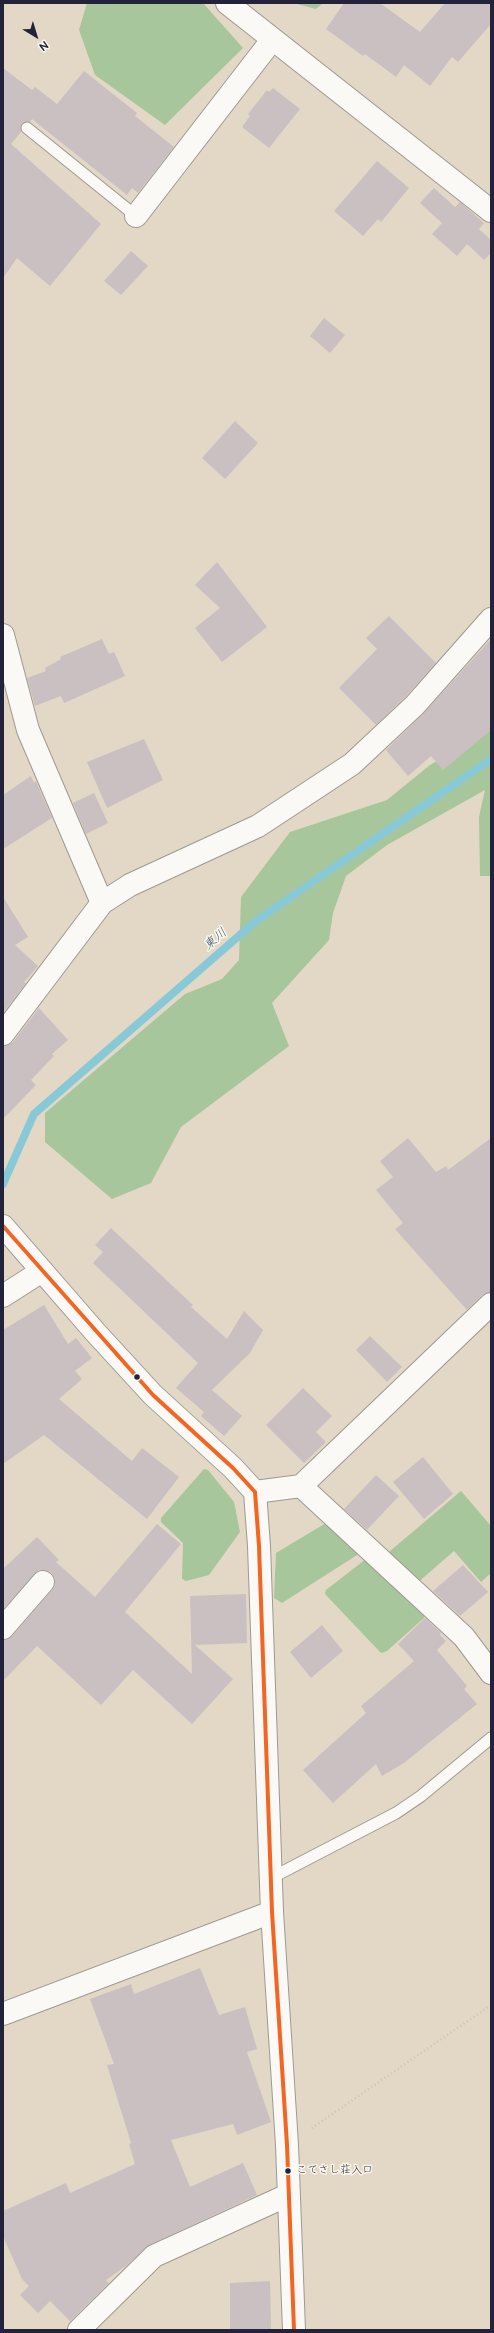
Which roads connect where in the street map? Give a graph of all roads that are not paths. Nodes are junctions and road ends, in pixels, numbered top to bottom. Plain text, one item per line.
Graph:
1 (227, 3) edge
2 (272, 40) junction
3 (27, 128) dead end
4 (491, 211) edge
5 (136, 216) joint
6 (491, 619) edge
7 (3, 635) edge
8 (102, 903) junction
9 (3, 1034) edge
10 (3, 1226) edge
11 (42, 1271) junction
12 (3, 1296) edge
13 (491, 1304) edge
14 (301, 1486) junction
15 (255, 1492) junction
16 (43, 1582) dead end
17 (3, 1628) edge
18 (491, 1673) edge
19 (491, 1738) edge
20 (271, 1878) junction
21 (272, 1912) junction
22 (3, 2014) edge
23 (288, 2195) junction
24 (79, 2330) edge
25 (294, 2330) edge

1 - 2 street
2 - 4 street
2 - 5 street
3 - 5 lane
6 - 8 street
7 - 8 street
8 - 9 street
10 - 11 street
11 - 12 street
11 - 15 street
13 - 14 street
14 - 15 street
14 - 18 street
15 - 20 street
16 - 17 street
19 - 20 lane
20 - 21 street
21 - 22 street
21 - 23 street
23 - 24 street
23 - 25 street

